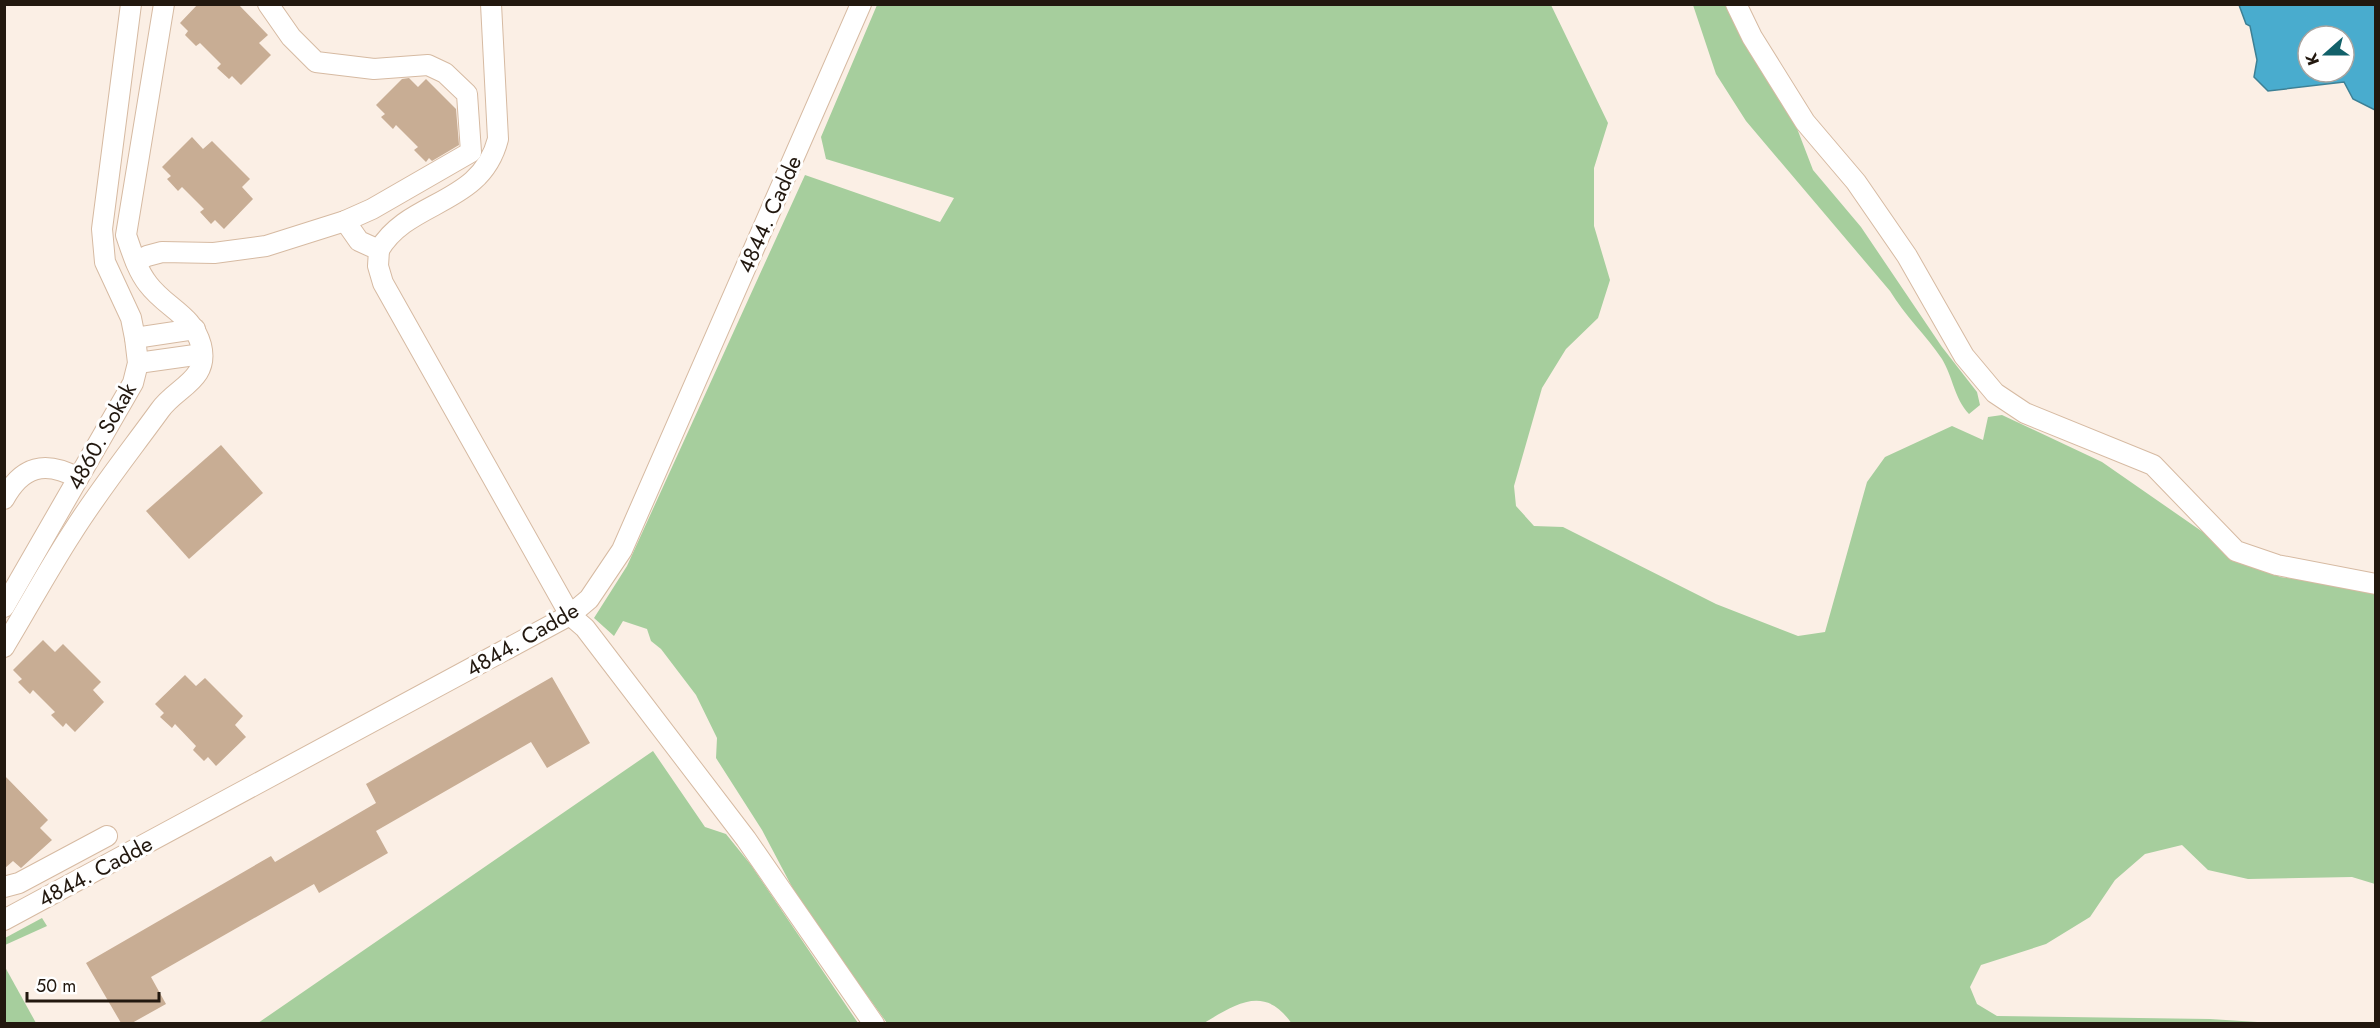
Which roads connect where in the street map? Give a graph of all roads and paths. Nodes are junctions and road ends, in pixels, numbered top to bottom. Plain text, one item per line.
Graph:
1 (131, 4) edge
2 (164, 4) edge
3 (268, 4) edge
4 (491, 4) edge
5 (861, 4) edge
6 (1736, 4) edge
7 (345, 221) junction
8 (379, 250) junction
9 (136, 262) junction
10 (195, 329) junction
11 (135, 338) junction
12 (202, 354) junction
13 (138, 363) junction
14 (78, 478) junction
15 (4, 499) edge
16 (2376, 584) edge
17 (4, 607) edge
18 (570, 615) junction
19 (4, 647) edge
20 (107, 836) dead end
21 (4, 887) edge
22 (4, 920) edge
23 (873, 1023) edge

1 - 11 street, 4860. Sokak
2 - 9 street
3 - 7 street
4 - 8 street
5 - 18 street, 4844. Cadde
6 - 16 street
7 - 8 street
7 - 9 street
8 - 18 street
9 - 10 street
10 - 11 street
10 - 12 street
11 - 13 street, 4860. Sokak
12 - 13 street
12 - 19 street
13 - 14 street, 4860. Sokak
14 - 15 street
14 - 17 street, 4860. Sokak
18 - 22 street, 4844. Cadde
18 - 23 street
20 - 21 street

